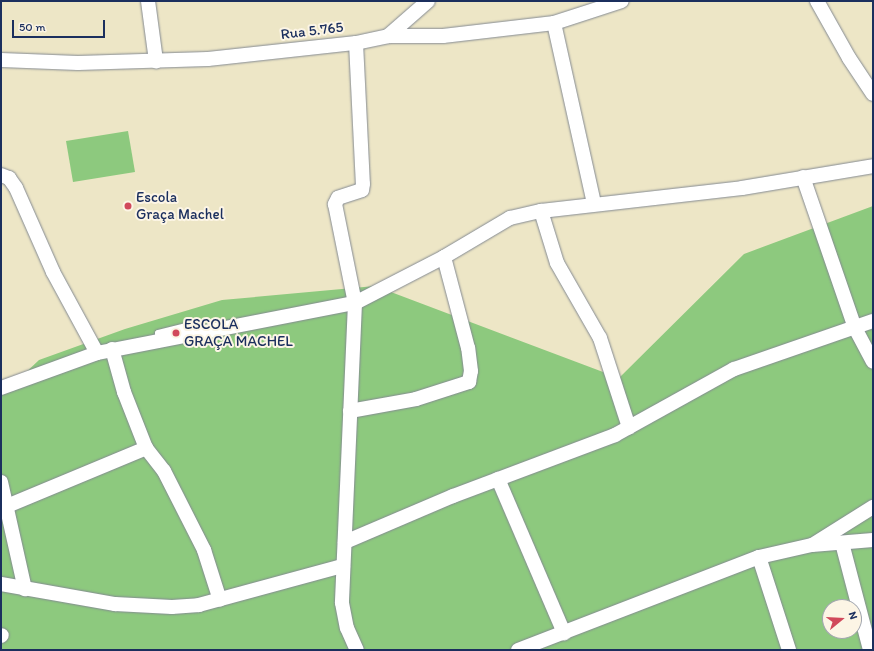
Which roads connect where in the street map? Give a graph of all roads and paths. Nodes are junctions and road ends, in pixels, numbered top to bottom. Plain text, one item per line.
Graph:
1 (148, 1) edge
2 (428, 1) edge
3 (622, 1) edge
4 (817, 1) edge
5 (554, 23) junction
6 (388, 36) junction
7 (356, 43) junction
8 (1, 60) edge
9 (156, 61) junction
10 (873, 94) edge
11 (873, 166) edge
12 (1, 175) edge
13 (803, 177) junction
14 (594, 204) junction
15 (541, 211) junction
16 (444, 258) junction
17 (356, 303) junction
18 (873, 321) edge
19 (855, 328) junction
20 (112, 349) junction
21 (97, 353) junction
22 (873, 362) edge
23 (1, 388) edge
24 (350, 410) junction
25 (629, 427) junction
26 (146, 448) junction
27 (498, 479) junction
28 (1, 482) edge
29 (6, 506) junction
30 (873, 507) edge
31 (873, 540) edge
32 (345, 542) junction
33 (842, 543) junction
34 (812, 546) junction
35 (759, 557) junction
36 (343, 566) junction
37 (1, 584) edge
38 (25, 589) junction
39 (220, 600) junction
40 (564, 633) junction
41 (357, 650) edge
42 (518, 650) edge
43 (789, 650) edge
44 (870, 650) edge

1 - 9 street
2 - 6 street
3 - 5 street, Rua 5.765
4 - 10 street
5 - 6 street, Rua 5.765
5 - 14 street
6 - 7 street, Rua 5.765
7 - 9 street, Rua 5.765
7 - 17 street
8 - 9 street, Rua 5.765
11 - 13 street
12 - 21 street
13 - 14 street
13 - 19 street
14 - 15 street
15 - 16 street
15 - 25 street
16 - 17 street
16 - 24 street
17 - 20 street
17 - 24 street
18 - 19 street
19 - 22 street
19 - 25 street
20 - 21 street
20 - 26 street
21 - 23 street
24 - 32 street
25 - 27 street
26 - 29 street
26 - 39 street
27 - 32 street
27 - 40 street
28 - 29 street
29 - 38 street
30 - 34 street
31 - 33 street
32 - 36 street
33 - 34 street
33 - 44 street
34 - 35 street
35 - 40 street
35 - 43 street
36 - 39 street
36 - 41 street
37 - 38 street
38 - 39 street
40 - 42 street

